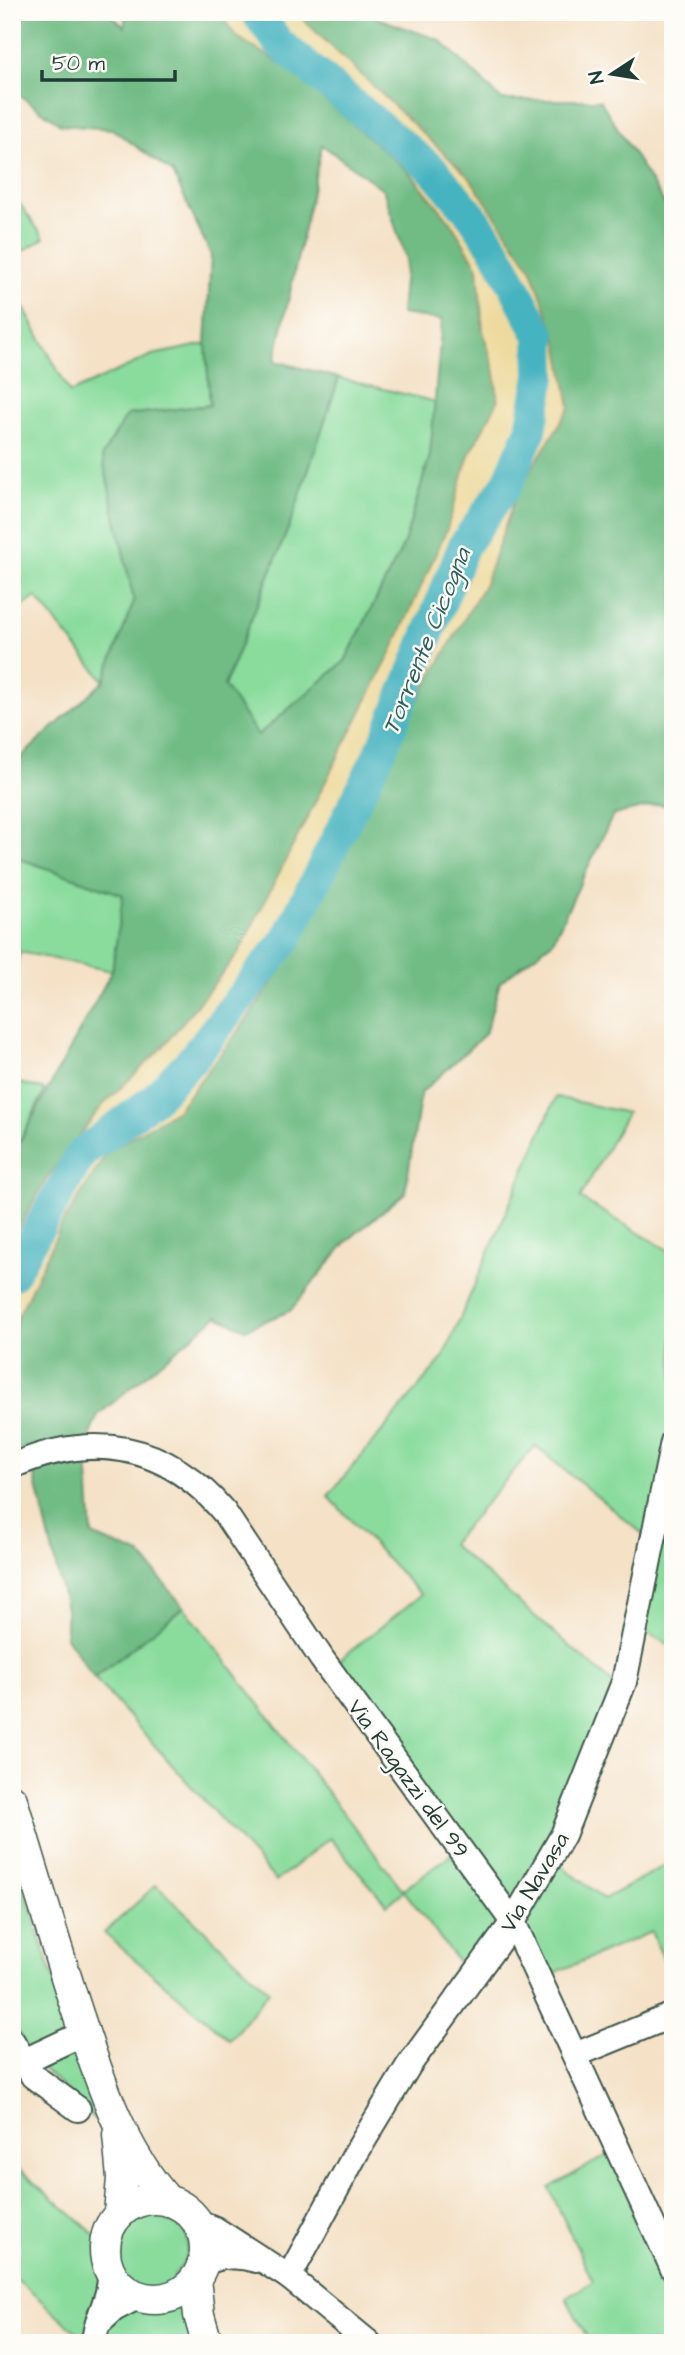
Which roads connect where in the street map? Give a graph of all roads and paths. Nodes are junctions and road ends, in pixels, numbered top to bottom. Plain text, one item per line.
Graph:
1 (673, 1442) edge
2 (12, 1466) edge
3 (12, 1800) edge
4 (513, 1922) junction
5 (673, 2015) edge
6 (84, 2033) junction
7 (17, 2051) edge
8 (575, 2055) junction
9 (78, 2109) dead end
10 (115, 2115) junction
11 (168, 2201) junction
12 (119, 2214) junction
13 (198, 2222) junction
14 (260, 2261) junction
15 (673, 2269) edge
16 (110, 2270) junction
17 (199, 2271) junction
18 (289, 2277) junction
19 (153, 2297) junction
20 (95, 2334) edge
21 (201, 2343) edge
22 (207, 2343) edge
23 (369, 2343) edge

1 - 4 street, Via Navasa
2 - 4 street, Via Ragazzi del 99
3 - 6 main road
4 - 8 street, Via Ragazzi del 99
4 - 18 street, Via Navasa
5 - 8 street
6 - 7 street
6 - 10 main road
7 - 9 street
8 - 15 street, Via Ragazzi del 99
10 - 11 main road
10 - 12 main road
11 - 12 main road
11 - 13 main road
12 - 16 main road
13 - 14 street
13 - 17 main road
14 - 17 street
14 - 18 street
16 - 19 main road
16 - 20 street
17 - 19 main road
17 - 22 main road
18 - 23 street
19 - 20 street
19 - 21 main road

